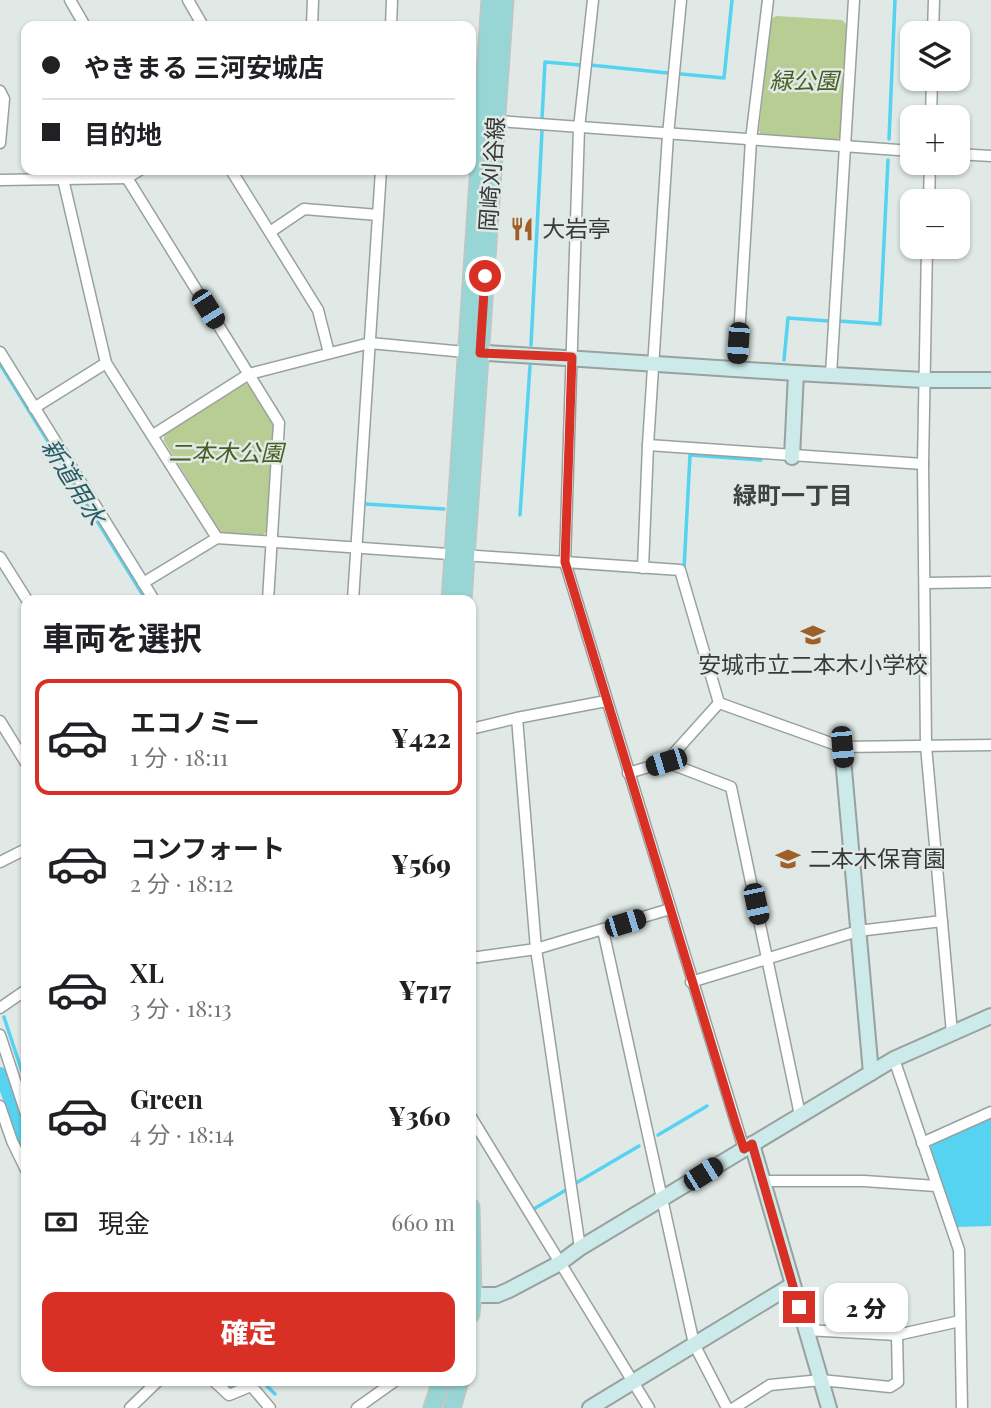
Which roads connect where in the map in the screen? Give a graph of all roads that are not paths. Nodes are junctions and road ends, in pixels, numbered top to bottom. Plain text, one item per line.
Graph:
1 (70, 0) edge
2 (188, 0) edge
3 (313, 0) edge
4 (393, 0) edge
5 (490, 0) edge
6 (505, 0) edge
7 (593, 0) edge
8 (681, 0) edge
9 (768, 0) edge
10 (854, 0) edge
11 (934, 0) edge
12 (82, 21) edge
13 (200, 21) edge
14 (312, 21) edge
15 (391, 21) edge
16 (933, 21) edge
17 (0, 91) edge
18 (483, 120) edge
19 (579, 128) junction
20 (668, 135) junction
21 (751, 140) junction
22 (0, 143) edge
23 (844, 147) junction
24 (900, 150) edge
25 (970, 155) edge
26 (991, 156) edge
27 (132, 175) edge
28 (234, 175) edge
29 (381, 175) edge
30 (127, 178) junction
31 (63, 179) junction
32 (0, 180) edge
33 (378, 215) junction
34 (270, 232) junction
35 (927, 259) edge
36 (370, 344) junction
37 (0, 352) edge
38 (472, 352) junction
39 (329, 353) junction
40 (572, 357) junction
41 (106, 363) junction
42 (654, 365) junction
43 (737, 369) junction
44 (796, 373) junction
45 (249, 374) junction
46 (831, 374) junction
47 (923, 380) junction
48 (991, 380) edge
49 (34, 408) junction
50 (153, 435) junction
51 (648, 445) junction
52 (792, 457) junction
53 (923, 464) junction
54 (218, 538) junction
55 (272, 542) junction
56 (357, 549) junction
57 (460, 555) junction
58 (0, 557) edge
59 (565, 562) junction
60 (643, 568) junction
61 (991, 582) edge
62 (143, 583) junction
63 (926, 583) junction
64 (24, 595) edge
65 (151, 595) edge
66 (268, 595) edge
67 (353, 595) edge
68 (451, 595) edge
69 (463, 595) edge
70 (606, 702) junction
71 (719, 702) junction
72 (517, 718) junction
73 (0, 721) edge
74 (476, 728) edge
75 (991, 745) edge
76 (926, 746) junction
77 (842, 747) junction
78 (21, 755) edge
79 (666, 762) junction
80 (628, 773) junction
81 (21, 852) edge
82 (0, 863) edge
83 (670, 909) junction
84 (942, 921) junction
85 (603, 930) junction
86 (858, 931) junction
87 (536, 949) junction
88 (476, 957) edge
89 (768, 958) junction
90 (691, 982) junction
91 (21, 993) edge
92 (0, 1008) edge
93 (991, 1016) edge
94 (952, 1033) junction
95 (0, 1035) edge
96 (894, 1059) junction
97 (871, 1073) junction
98 (21, 1099) edge
99 (0, 1106) edge
100 (991, 1111) edge
101 (800, 1115) junction
102 (476, 1125) edge
103 (922, 1143) junction
104 (748, 1147) junction
105 (21, 1160) edge
106 (763, 1181) junction
107 (936, 1186) junction
108 (662, 1199) junction
109 (580, 1248) junction
110 (560, 1263) junction
111 (792, 1285) junction
112 (476, 1295) edge
113 (960, 1321) junction
114 (806, 1330) junction
115 (897, 1335) junction
116 (694, 1343) junction
117 (821, 1380) junction
118 (632, 1381) junction
119 (153, 1386) edge
120 (219, 1386) edge
121 (244, 1386) edge
122 (252, 1386) edge
123 (388, 1386) edge
124 (439, 1386) edge
125 (459, 1386) edge
126 (130, 1408) edge
127 (270, 1408) edge
128 (357, 1408) edge
129 (432, 1408) edge
130 (452, 1408) edge
131 (590, 1408) edge
132 (649, 1408) edge
133 (727, 1408) edge
134 (734, 1408) edge
135 (829, 1408) edge
136 (962, 1408) edge

1 - 12 street
2 - 13 street
3 - 14 street
4 - 15 street
5 - 18 main road, 岡崎刈谷線
6 - 18 main road, 岡崎刈谷線
7 - 19 street
8 - 20 street
9 - 21 street
10 - 23 street
11 - 16 street
17 - 22 street
18 - 19 street
18 - 38 main road, 岡崎刈谷線
19 - 20 street
19 - 40 street
20 - 21 street
20 - 42 street
21 - 23 street
21 - 43 street
23 - 24 street
23 - 46 street
25 - 26 street
27 - 30 street
28 - 34 street
29 - 33 street
30 - 31 street
30 - 45 street
31 - 32 street
31 - 41 street
33 - 34 street
33 - 36 street
34 - 39 street
35 - 47 street
36 - 38 street
36 - 39 street
36 - 56 street
37 - 49 street
38 - 40 street
38 - 57 main road, 岡崎刈谷線
39 - 45 street
40 - 42 street
40 - 59 street
41 - 49 street
41 - 50 street
42 - 43 street
42 - 51 street
43 - 44 street
44 - 46 street
44 - 52 street
45 - 50 street
45 - 55 street
46 - 47 street
47 - 48 street
47 - 53 street
49 - 62 street
50 - 54 street
51 - 52 street
51 - 60 street
52 - 53 street
53 - 63 street
54 - 55 street
54 - 62 street
55 - 56 street
55 - 66 street
56 - 57 street
56 - 67 street
57 - 59 street
57 - 68 main road, 岡崎刈谷線
57 - 69 main road, 岡崎刈谷線
58 - 64 street
59 - 60 street
59 - 70 street
60 - 71 street
61 - 63 street
62 - 65 street
63 - 76 street
70 - 72 street
70 - 80 street
71 - 77 street
71 - 79 street
72 - 74 street
72 - 87 street
73 - 78 street
75 - 76 street
76 - 77 street
76 - 84 street
77 - 86 street
79 - 80 street
79 - 89 street
80 - 83 street
81 - 82 street
83 - 85 street
83 - 90 street
84 - 86 street
84 - 94 street
85 - 87 street
85 - 108 street
86 - 89 street
86 - 97 street
87 - 88 street
87 - 109 street
89 - 90 street
89 - 101 street
90 - 104 street
91 - 92 street
93 - 94 street
94 - 96 street
95 - 98 street
96 - 97 street
96 - 103 street
97 - 101 street
99 - 105 street
100 - 103 street
101 - 104 street
102 - 110 street
103 - 107 street
104 - 106 street
104 - 108 street
106 - 107 street
106 - 111 street
107 - 113 street
108 - 109 street
108 - 116 street
109 - 110 street
110 - 112 street
110 - 118 street
111 - 114 street
111 - 116 street
113 - 115 street
113 - 136 street
114 - 115 street
114 - 117 street
115 - 117 street
116 - 118 street
116 - 133 street
117 - 134 street
117 - 135 street
118 - 131 street
118 - 132 street
119 - 126 street
120 - 121 street
122 - 127 street
123 - 128 street
124 - 129 main road
125 - 130 main road

